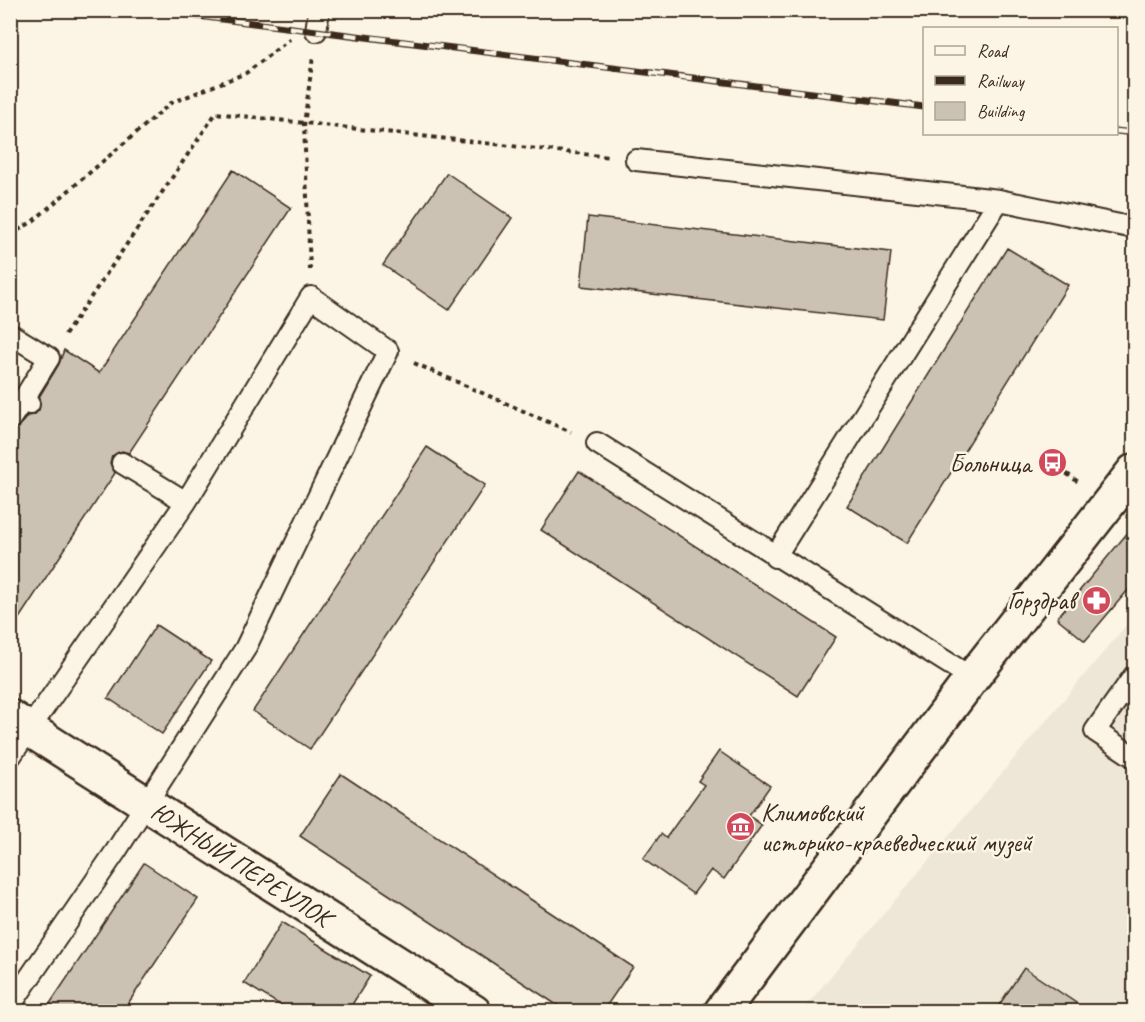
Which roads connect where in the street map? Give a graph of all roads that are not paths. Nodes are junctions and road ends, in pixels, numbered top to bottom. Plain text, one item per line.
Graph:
1 (319, 10) edge
2 (316, 31) road end
3 (636, 160) road end
4 (999, 200) junction
5 (1134, 228) edge
6 (10, 334) edge
7 (10, 418) edge
8 (597, 443) road end
9 (122, 463) dead end
10 (1134, 471) edge
11 (186, 502) junction
12 (775, 556) junction
13 (1134, 676) edge
14 (972, 678) junction
15 (19, 723) edge
16 (10, 757) edge
17 (1134, 757) edge
18 (145, 802) junction
19 (10, 1006) edge
20 (474, 1011) edge
21 (721, 1011) edge

1 - 2 lane
3 - 4 lane
4 - 5 lane
4 - 12 lane
6 - 7 lane
8 - 12 lane
9 - 11 lane
10 - 14 main road
11 - 15 lane
11 - 18 lane
12 - 14 lane
13 - 17 lane
14 - 21 main road
15 - 16 lane
15 - 18 main road, ЮЖНЫЙ ПЕРЕУЛОК
18 - 19 lane
18 - 20 main road, ЮЖНЫЙ ПЕРЕУЛОК

